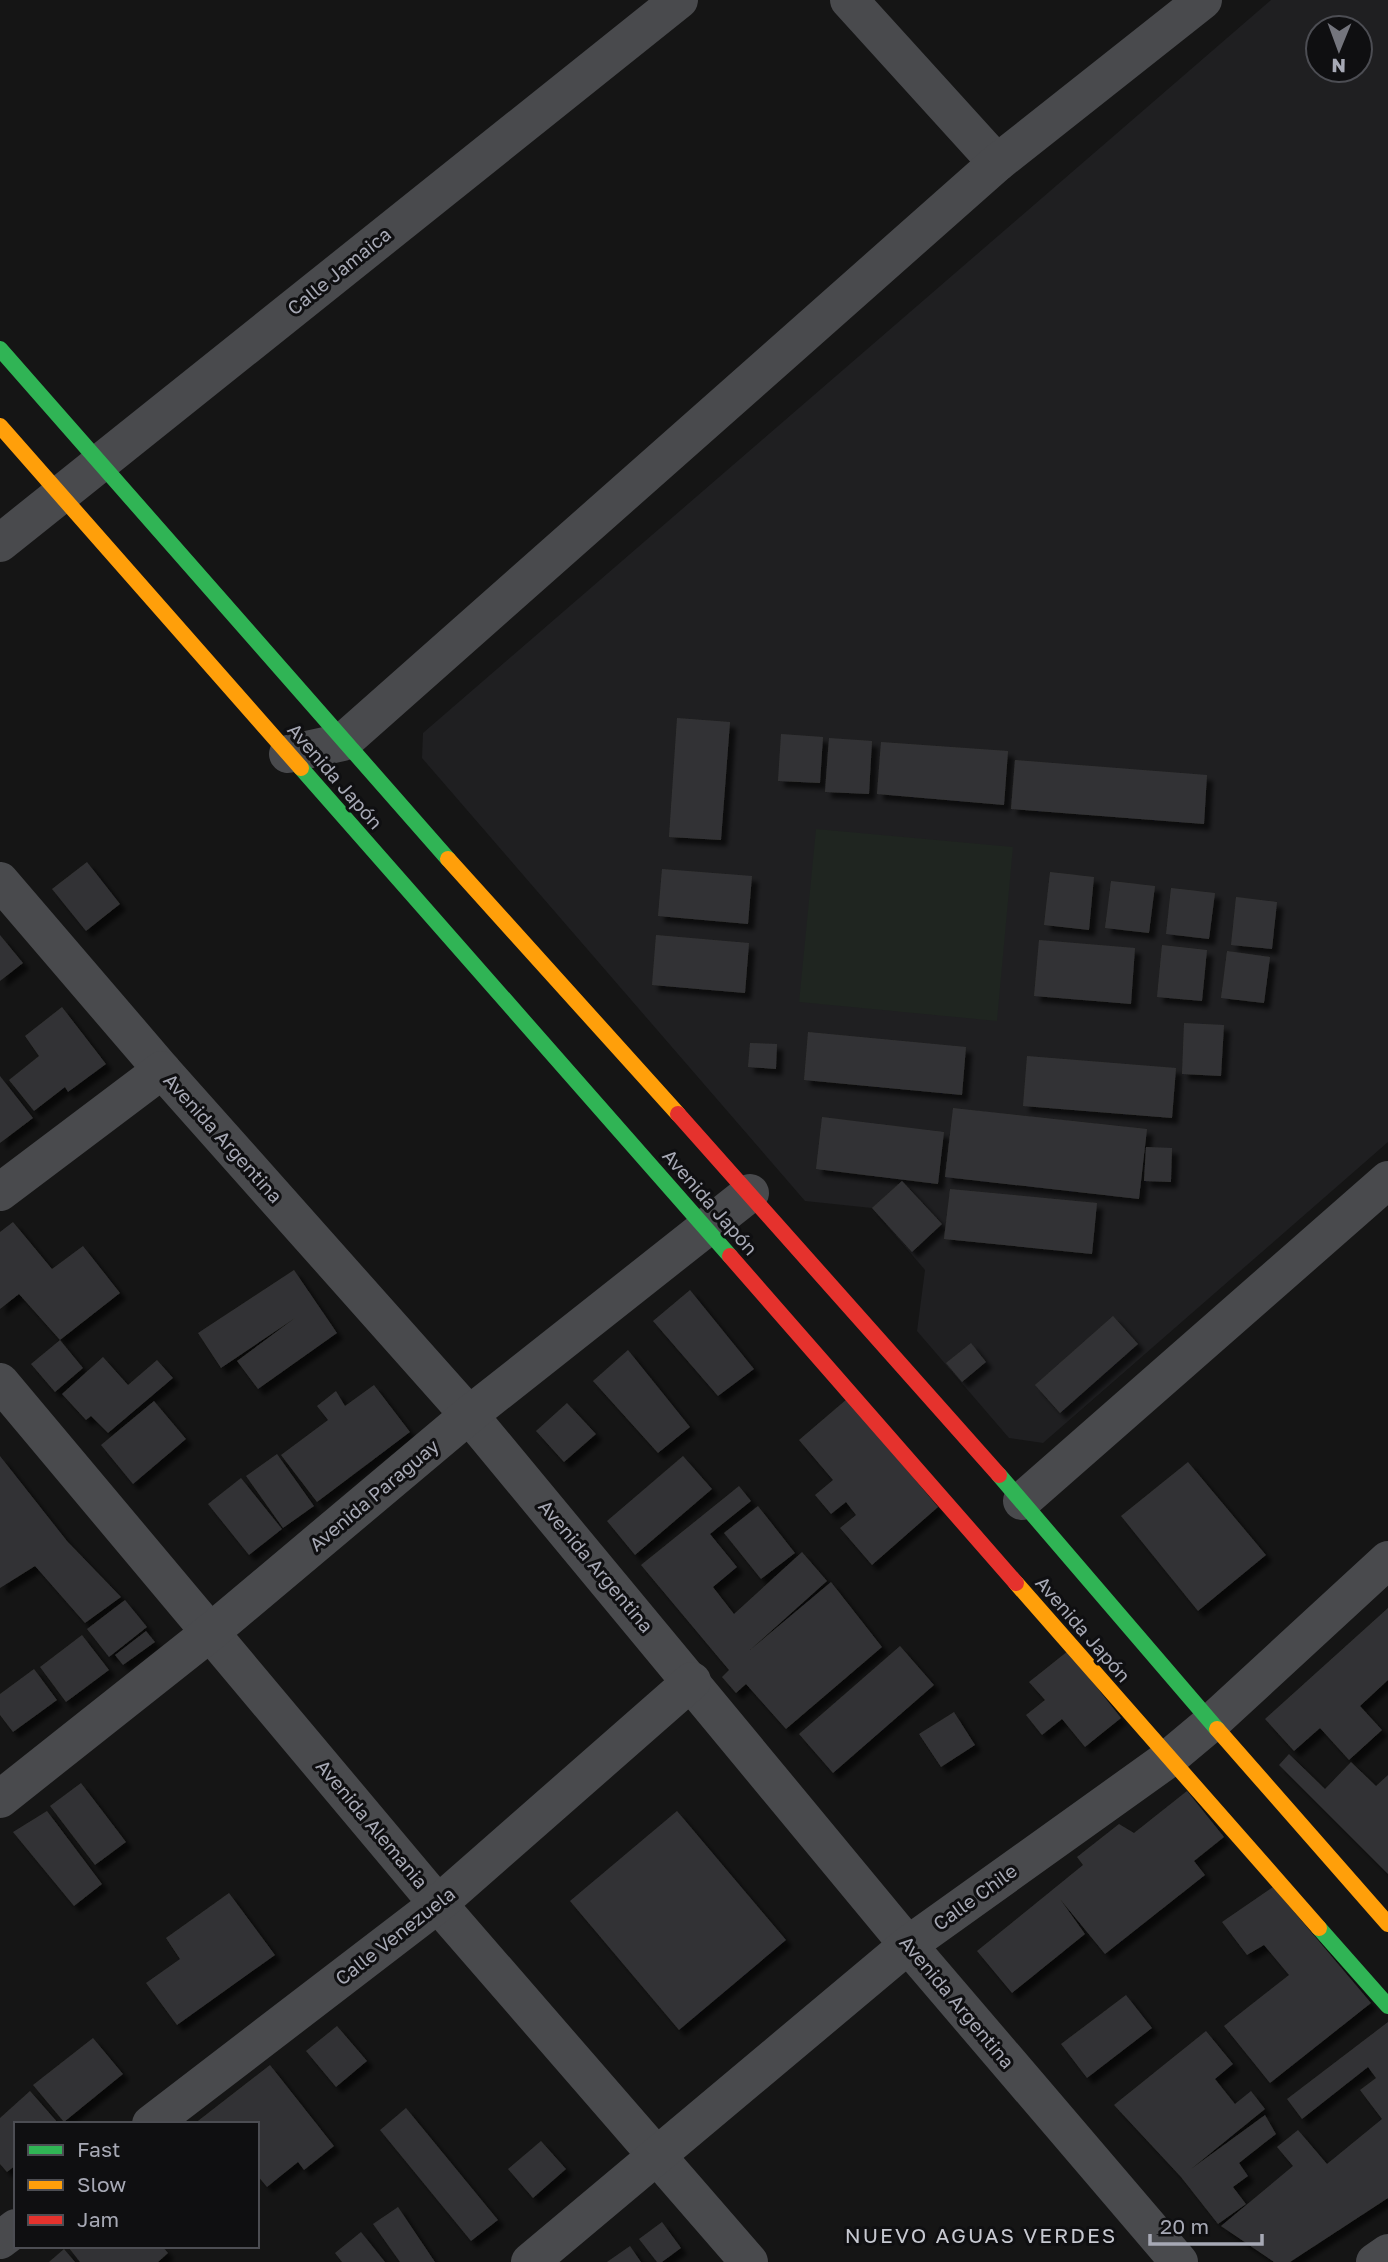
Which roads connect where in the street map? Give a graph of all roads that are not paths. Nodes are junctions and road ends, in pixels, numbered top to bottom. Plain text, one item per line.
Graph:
1 (678, 0) edge
2 (849, 0) edge
3 (1203, 0) edge
4 (997, 163) junction
5 (0, 349) edge
6 (0, 426) edge
7 (99, 462) junction
8 (59, 494) junction
9 (0, 543) edge
10 (342, 742) junction
11 (288, 754) junction
12 (0, 881) edge
13 (162, 1070) junction
14 (1388, 1180) edge
15 (0, 1192) edge
16 (750, 1193) junction
17 (704, 1227) junction
18 (0, 1382) edge
19 (469, 1415) junction
20 (1022, 1501) junction
21 (1388, 1560) edge
22 (212, 1631) junction
23 (692, 1681) junction
24 (1211, 1723) junction
25 (1168, 1759) junction
26 (0, 1800) edge
27 (438, 1904) junction
28 (1388, 1924) edge
29 (908, 1945) junction
30 (1388, 2006) edge
31 (154, 2122) edge
32 (654, 2155) junction
33 (1388, 2253) edge
34 (530, 2262) edge
35 (749, 2262) edge
36 (1179, 2262) edge
37 (1376, 2262) edge

1 - 7 street, Calle Jamaica
2 - 4 street
3 - 4 street
4 - 10 street
5 - 7 street, Avenida Japón
6 - 8 street, Avenida Japón
7 - 8 street, Calle Jamaica
7 - 10 street, Avenida Japón
8 - 9 street, Calle Jamaica
8 - 11 street, Avenida Japón
10 - 11 street
10 - 16 street, Avenida Japón
11 - 17 street, Avenida Japón
12 - 13 street, Avenida Argentina
13 - 15 street
13 - 19 street, Avenida Argentina
14 - 20 street
16 - 17 street, Avenida Paraguay
16 - 20 street, Avenida Japón
17 - 19 street, Avenida Paraguay
17 - 25 street, Avenida Japón
18 - 22 street, Avenida Alemania
19 - 22 street, Avenida Paraguay
19 - 23 street, Avenida Argentina
20 - 24 street, Avenida Japón
21 - 24 street, Calle Chile
22 - 26 street, Avenida Paraguay
22 - 27 street, Avenida Alemania
23 - 27 street, Calle Venezuela
23 - 29 street, Avenida Argentina
24 - 25 street, Calle Chile
24 - 28 street, Avenida Japón
25 - 29 street, Calle Chile
25 - 30 street, Avenida Japón
27 - 31 street, Calle Venezuela
27 - 32 street, Avenida Alemania
29 - 32 street, Calle Chile
29 - 36 street, Avenida Argentina
32 - 34 street, Calle Chile
32 - 35 street, Avenida Alemania
33 - 37 street

